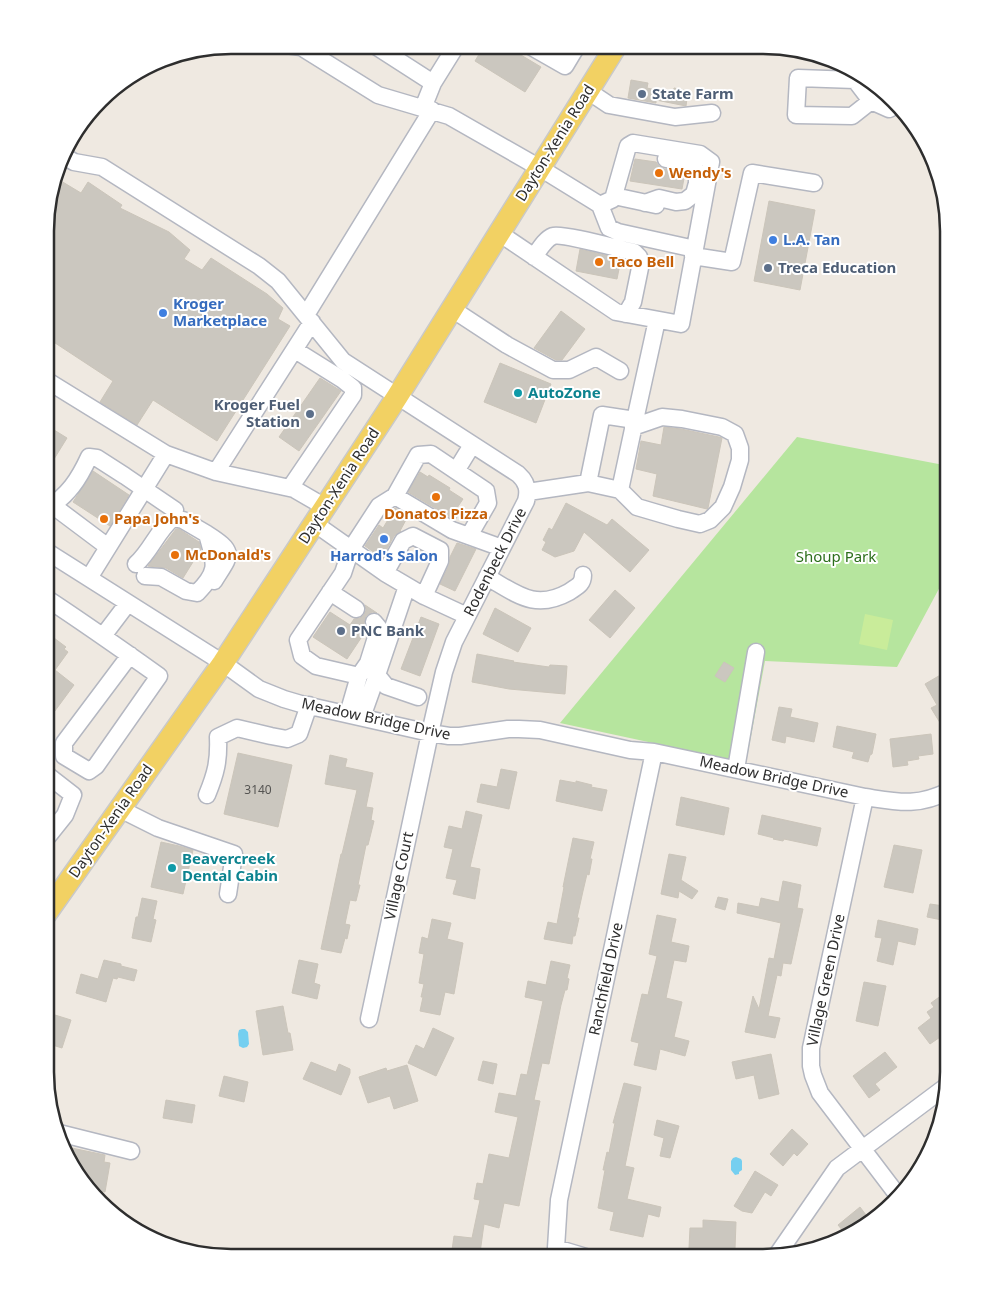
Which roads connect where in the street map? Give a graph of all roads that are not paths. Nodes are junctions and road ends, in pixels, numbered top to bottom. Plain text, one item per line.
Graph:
1 (309, 54) edge
2 (388, 54) edge
3 (448, 54) edge
4 (544, 54) edge
5 (572, 54) edge
6 (611, 54) edge
7 (433, 84) junction
8 (588, 91) junction
9 (871, 101) dead end
10 (890, 108) edge
11 (427, 109) junction
12 (712, 114) dead end
13 (634, 145) junction
14 (69, 159) edge
15 (540, 168) junction
16 (814, 183) dead end
17 (609, 200) junction
18 (645, 203) junction
19 (701, 214) junction
20 (500, 233) junction
21 (694, 253) junction
22 (534, 257) junction
23 (452, 309) junction
24 (626, 314) junction
25 (309, 319) junction
26 (657, 320) junction
27 (295, 350) junction
28 (620, 371) dead end
29 (54, 385) edge
30 (397, 397) junction
31 (634, 424) junction
32 (472, 445) junction
33 (166, 454) junction
34 (456, 470) junction
35 (216, 472) junction
36 (588, 483) junction
37 (290, 488) junction
38 (144, 489) junction
39 (620, 490) junction
40 (528, 492) junction
41 (395, 496) junction
42 (54, 504) edge
43 (54, 510) edge
44 (175, 510) dead end
45 (319, 515) junction
46 (469, 536) junction
47 (108, 548) junction
48 (502, 548) junction
49 (351, 549) junction
50 (54, 556) edge
51 (385, 572) junction
52 (582, 575) dead end
53 (487, 577) junction
54 (88, 578) junction
55 (407, 586) junction
56 (330, 592) junction
57 (197, 593) joint
58 (424, 596) junction
59 (54, 603) edge
60 (128, 603) junction
61 (356, 609) dead end
62 (468, 616) junction
63 (374, 622) dead end
64 (103, 636) junction
65 (756, 652) dead end
66 (130, 655) junction
67 (223, 663) junction
68 (377, 675) junction
69 (359, 676) junction
70 (418, 697) dead end
71 (310, 705) junction
72 (355, 716) junction
73 (430, 733) junction
74 (654, 752) junction
75 (736, 769) junction
76 (54, 780) edge
77 (207, 795) dead end
78 (940, 795) edge
79 (865, 797) junction
80 (120, 809) junction
81 (54, 829) edge
82 (228, 894) dead end
83 (54, 902) edge
84 (369, 1019) dead end
85 (939, 1091) edge
86 (65, 1134) edge
87 (862, 1148) junction
88 (131, 1151) dead end
89 (894, 1191) edge
90 (782, 1248) edge
91 (559, 1249) edge

1 - 11 street
2 - 7 street
3 - 7 street
4 - 5 street
6 - 8 main road, Dayton-Xenia Road
7 - 11 street
8 - 12 street
8 - 15 main road, Dayton-Xenia Road
9 - 10 street
11 - 15 street
11 - 25 street
13 - 17 street
13 - 18 street
13 - 19 street
14 - 25 street, Rodenbeck Drive
15 - 17 street
15 - 20 main road, Dayton-Xenia Road
16 - 21 street
17 - 18 street
17 - 21 street
18 - 19 street
19 - 21 street
20 - 22 street
20 - 23 main road, Dayton-Xenia Road
21 - 26 street
22 - 24 street
22 - 24 street
23 - 28 street
23 - 30 main road, Dayton-Xenia Road
24 - 26 street
25 - 27 street
25 - 30 street, Rodenbeck Drive
26 - 31 street
27 - 35 street
27 - 37 street
29 - 33 street
30 - 32 street, Rodenbeck Drive
30 - 45 main road, Dayton-Xenia Road
31 - 36 street
31 - 39 street
31 - 39 street
32 - 34 street
32 - 40 street, Rodenbeck Drive
33 - 35 street
33 - 38 street
34 - 41 street
34 - 46 street
35 - 37 street
36 - 39 street
36 - 40 street
37 - 45 street
38 - 42 street
38 - 44 street
38 - 47 street
40 - 48 street, Rodenbeck Drive
41 - 46 street
41 - 49 street
43 - 47 street
45 - 49 street
45 - 67 main road, Dayton-Xenia Road
46 - 48 street
47 - 54 street
48 - 53 street, Rodenbeck Drive
49 - 51 street
49 - 56 street
50 - 54 street, Meadow Bridge Drive
51 - 55 street
51 - 58 street
52 - 53 street
53 - 62 street, Rodenbeck Drive
54 - 60 street, Meadow Bridge Drive
55 - 58 street
55 - 68 street
56 - 61 street
56 - 69 street
57 - 57 street
58 - 62 street
59 - 64 street
60 - 64 street
60 - 67 street, Meadow Bridge Drive
62 - 73 street, Rodenbeck Drive
63 - 69 street
64 - 66 street
65 - 75 street
66 - 66 street
67 - 71 street, Meadow Bridge Drive
67 - 80 main road, Dayton-Xenia Road
68 - 70 street
68 - 72 street
69 - 72 street
71 - 72 street, Meadow Bridge Drive
71 - 77 street
72 - 73 street, Meadow Bridge Drive
73 - 74 street, Meadow Bridge Drive
73 - 84 street, Village Court
74 - 75 street, Meadow Bridge Drive
74 - 91 street, Ranchfield Drive
75 - 79 street, Meadow Bridge Drive
76 - 81 street
78 - 79 street, Meadow Bridge Drive
79 - 87 street, Village Green Drive
80 - 82 street
80 - 83 main road, Dayton-Xenia Road
85 - 87 street
86 - 88 street
87 - 89 street, Village Green Drive
87 - 90 street

